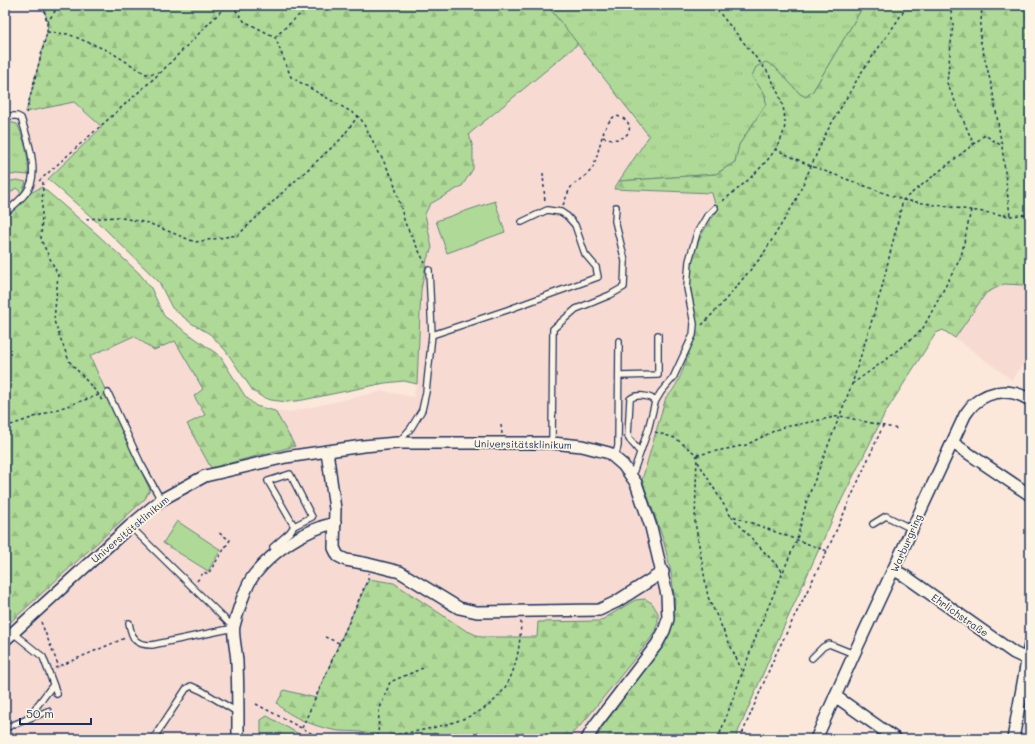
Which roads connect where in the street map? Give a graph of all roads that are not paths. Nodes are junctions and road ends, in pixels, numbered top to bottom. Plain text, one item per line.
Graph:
1 (5, 116) edge
2 (616, 207) dead end
3 (715, 208) road end
4 (5, 213) edge
5 (522, 222) dead end
6 (429, 270) road end
7 (432, 335) junction
8 (658, 335) dead end
9 (619, 341) dead end
10 (619, 376) junction
11 (108, 394) dead end
12 (1030, 400) edge
13 (655, 402) junction
14 (397, 443) junction
15 (552, 443) junction
16 (953, 443) junction
17 (327, 451) junction
18 (640, 452) junction
19 (615, 457) junction
20 (633, 472) junction
21 (1030, 495) edge
22 (161, 500) junction
23 (335, 522) junction
24 (873, 524) dead end
25 (130, 526) junction
26 (294, 526) junction
27 (912, 529) junction
28 (277, 552) junction
29 (894, 570) junction
30 (663, 572) junction
31 (129, 623) dead end
32 (234, 628) junction
33 (9, 636) edge
34 (1030, 644) edge
35 (854, 654) junction
36 (812, 658) dead end
37 (1027, 659) junction
38 (54, 685) junction
39 (57, 694) dead end
40 (835, 696) junction
41 (48, 711) dead end
42 (237, 712) junction
43 (27, 719) junction
44 (5, 728) edge
45 (153, 739) edge
46 (238, 739) edge
47 (587, 739) edge
48 (816, 739) edge
49 (896, 739) edge
50 (1013, 739) edge

1 - 4 lane
2 - 15 lane
3 - 13 lane
5 - 7 lane
6 - 7 lane
7 - 14 lane
8 - 10 lane
9 - 10 lane
10 - 19 lane
11 - 22 lane
12 - 16 street, Warburgring
13 - 18 lane
13 - 18 lane
14 - 15 street, Universitätsklinikum
14 - 17 street, Universitätsklinikum
15 - 19 street, Universitätsklinikum
16 - 21 street
16 - 27 street, Warburgring
17 - 22 street, Universitätsklinikum
17 - 23 street
18 - 20 lane
19 - 20 street, Universitätsklinikum
20 - 30 street, Universitätsklinikum
22 - 25 street, Universitätsklinikum
23 - 28 street
23 - 30 street
24 - 27 lane
25 - 32 lane
25 - 33 street, Universitätsklinikum
26 - 26 lane
26 - 28 lane
27 - 29 street, Warburgring
28 - 32 street
29 - 35 street, Warburgring
29 - 37 street, Ehrlichstraße
30 - 47 street, Universitätsklinikum
31 - 32 lane
32 - 42 street
33 - 38 lane
34 - 37 street
35 - 36 lane
35 - 40 street, Warburgring
37 - 50 street
38 - 39 lane
38 - 43 lane
40 - 48 street, Warburgring
40 - 49 street
41 - 43 lane
42 - 45 lane
42 - 46 street
43 - 44 lane

